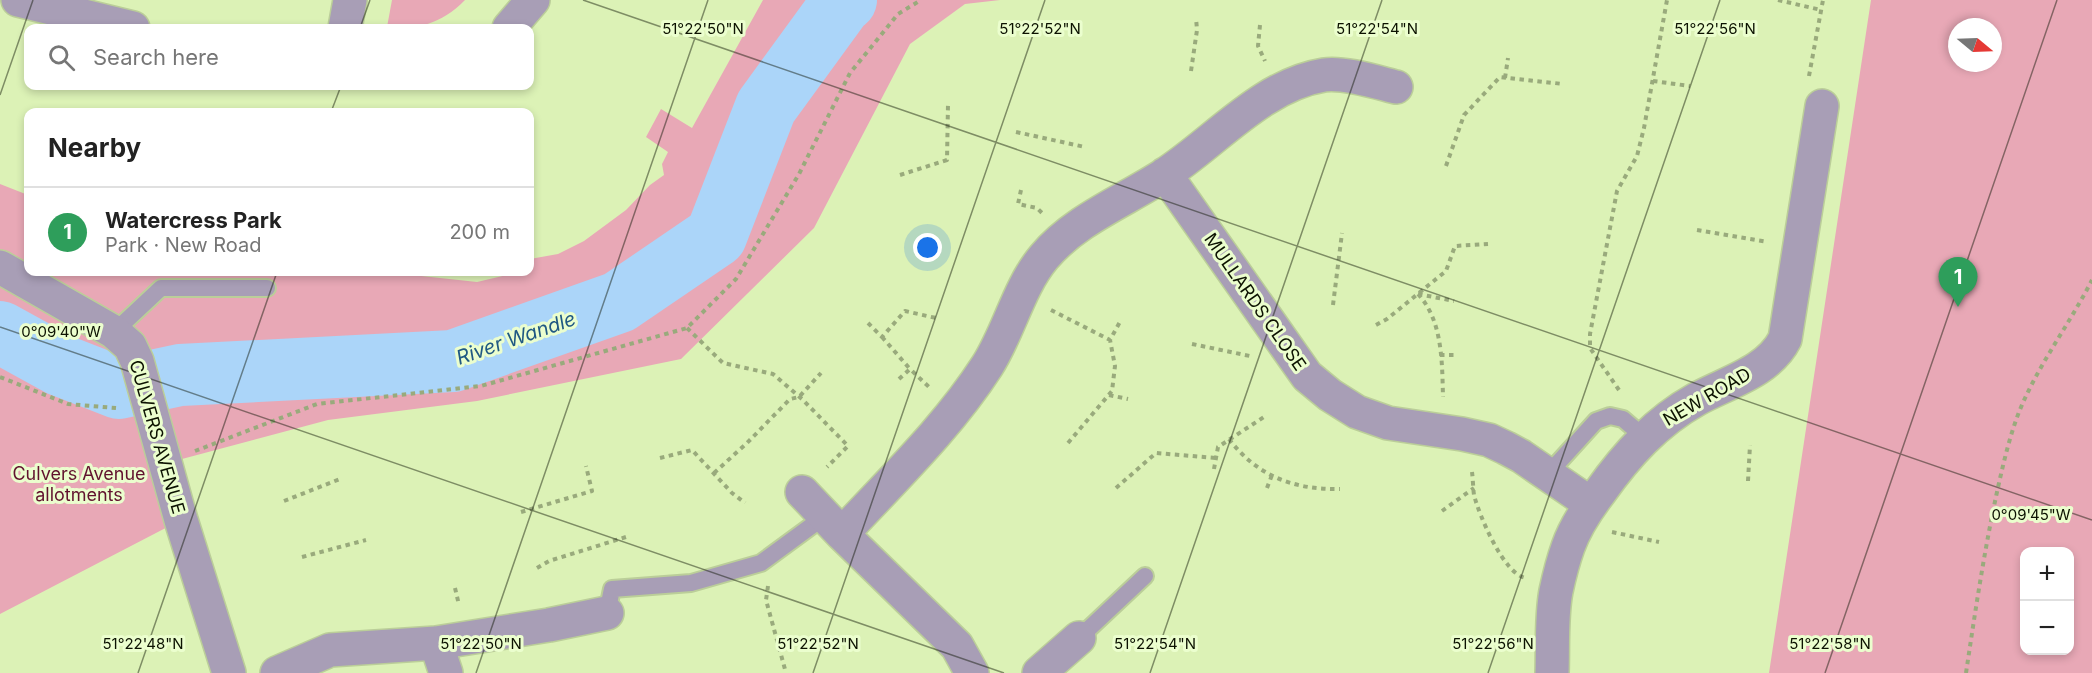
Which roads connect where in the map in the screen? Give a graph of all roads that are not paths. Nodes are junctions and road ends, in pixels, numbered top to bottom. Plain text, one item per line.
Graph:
1 (18, 0) edge
2 (350, 0) edge
3 (533, 0) edge
4 (117, 24) edge
5 (346, 24) edge
6 (512, 24) edge
7 (1396, 87) dead end
8 (1814, 95) road end
9 (1165, 174) junction
10 (0, 267) edge
11 (267, 288) dead end
12 (114, 332) junction
13 (1634, 428) junction
14 (1548, 474) junction
15 (802, 492) road end
16 (1584, 515) junction
17 (833, 525) junction
18 (1145, 576) dead end
19 (607, 613) joint
20 (1079, 638) joint
21 (441, 658) edge
22 (229, 673) edge
23 (277, 673) edge
24 (972, 673) edge
25 (1039, 673) edge
26 (1552, 673) edge

1 - 4 street
2 - 5 street
3 - 6 street
7 - 9 street
8 - 13 street, NEW ROAD
9 - 14 street, MULLARDS CLOSE
9 - 17 street
10 - 12 street, CULVERS AVENUE
11 - 12 lane
12 - 22 street, CULVERS AVENUE
13 - 14 lane
13 - 16 street, NEW ROAD
14 - 16 street, MULLARDS CLOSE
15 - 17 street
16 - 26 street, NEW ROAD
17 - 19 lane
17 - 24 street
18 - 20 lane
19 - 21 street
20 - 25 street
21 - 23 street

